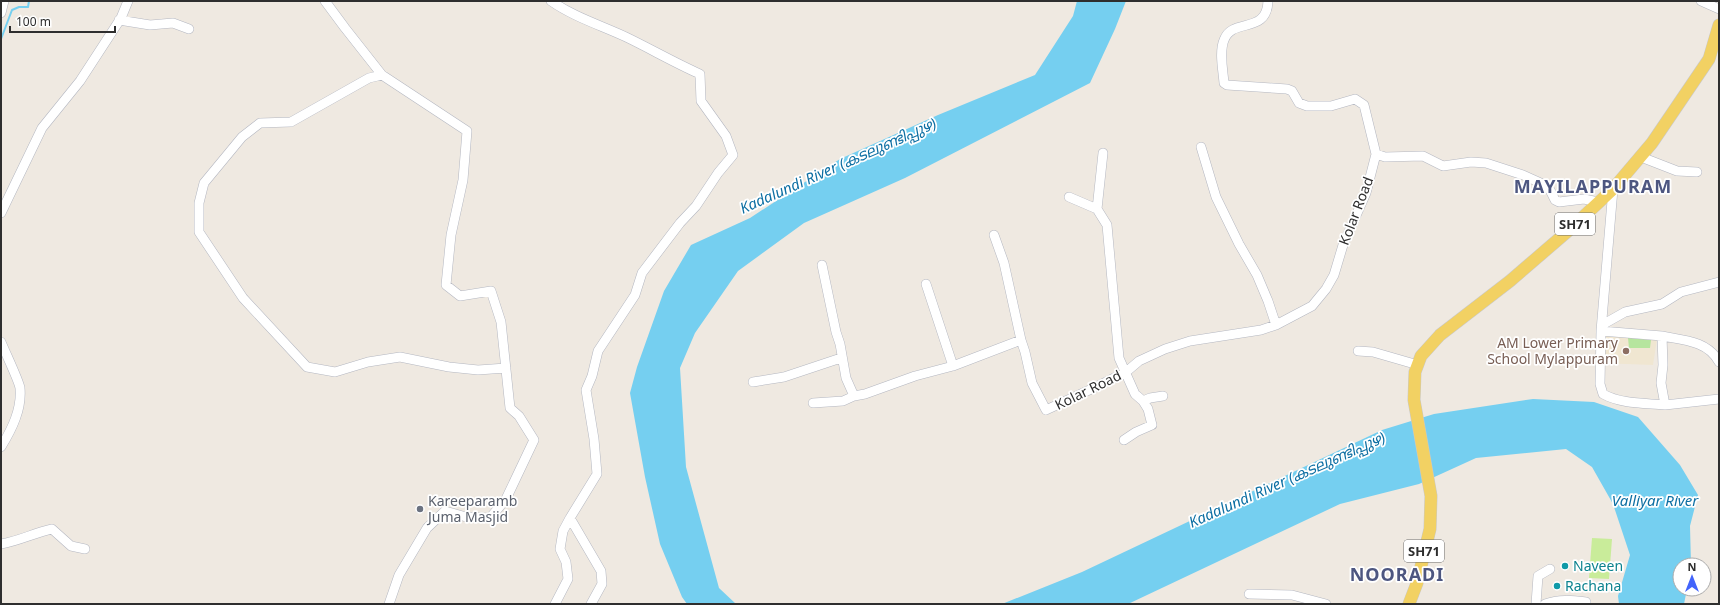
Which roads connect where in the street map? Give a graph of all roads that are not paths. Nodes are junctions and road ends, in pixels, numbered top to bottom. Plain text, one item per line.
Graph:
1 (4, 1) edge
2 (128, 1) edge
3 (326, 1) edge
4 (551, 1) edge
5 (1268, 1) edge
6 (1701, 1) edge
7 (1719, 9) edge
8 (1, 13) edge
9 (119, 20) junction
10 (1719, 25) edge
11 (189, 29) dead end
12 (382, 75) junction
13 (1201, 147) dead end
14 (1103, 152) dead end
15 (1376, 154) junction
16 (1641, 157) junction
17 (1697, 172) dead end
18 (1613, 189) junction
19 (1069, 197) dead end
20 (1598, 202) junction
21 (1097, 209) junction
22 (1, 213) edge
23 (994, 234) dead end
24 (822, 265) dead end
25 (1719, 282) edge
26 (926, 284) dead end
27 (1276, 325) junction
28 (1601, 328) junction
29 (1662, 336) junction
30 (1021, 340) junction
31 (1, 342) edge
32 (1358, 351) dead end
33 (842, 358) junction
34 (1719, 362) edge
35 (1418, 365) junction
36 (953, 366) junction
37 (506, 368) junction
38 (1126, 372) junction
39 (753, 382) dead end
40 (854, 396) junction
41 (1163, 396) dead end
42 (1719, 399) edge
43 (1143, 401) junction
44 (813, 404) dead end
45 (1665, 405) junction
46 (1124, 440) dead end
47 (1, 446) edge
48 (444, 510) junction
49 (428, 517) dead end
50 (570, 518) junction
51 (1, 544) edge
52 (85, 549) dead end
53 (1550, 569) dead end
54 (1249, 594) dead end
55 (1586, 602) dead end
56 (389, 604) edge
57 (556, 604) edge
58 (591, 604) edge
59 (1326, 604) edge
60 (1409, 604) edge
61 (1536, 604) edge
62 (1545, 604) edge

1 - 8 street
2 - 9 street
3 - 12 street
4 - 50 street
5 - 15 street
6 - 7 street
9 - 11 street
9 - 22 street
10 - 16 main road, SH71
12 - 37 street
12 - 37 street
13 - 27 street
14 - 21 street
15 - 20 street
15 - 27 street, Kolar Road
16 - 17 street
16 - 18 main road, SH71
18 - 20 main road, SH71
18 - 28 street
19 - 21 street
20 - 35 main road, SH71
21 - 38 street
23 - 30 street
24 - 33 street
25 - 28 street
26 - 36 street
27 - 38 street, Kolar Road
28 - 29 street
28 - 45 street
29 - 34 street
29 - 45 street
30 - 36 street
30 - 38 street, Kolar Road
31 - 47 street
32 - 35 street
33 - 39 street
33 - 40 street
35 - 60 main road, SH71
36 - 40 street
37 - 48 street
38 - 43 street
40 - 44 street
41 - 43 street
42 - 45 street
43 - 46 street
48 - 49 street
48 - 56 street
50 - 57 street
50 - 58 street
51 - 52 street
53 - 61 street
54 - 59 street
55 - 62 street

